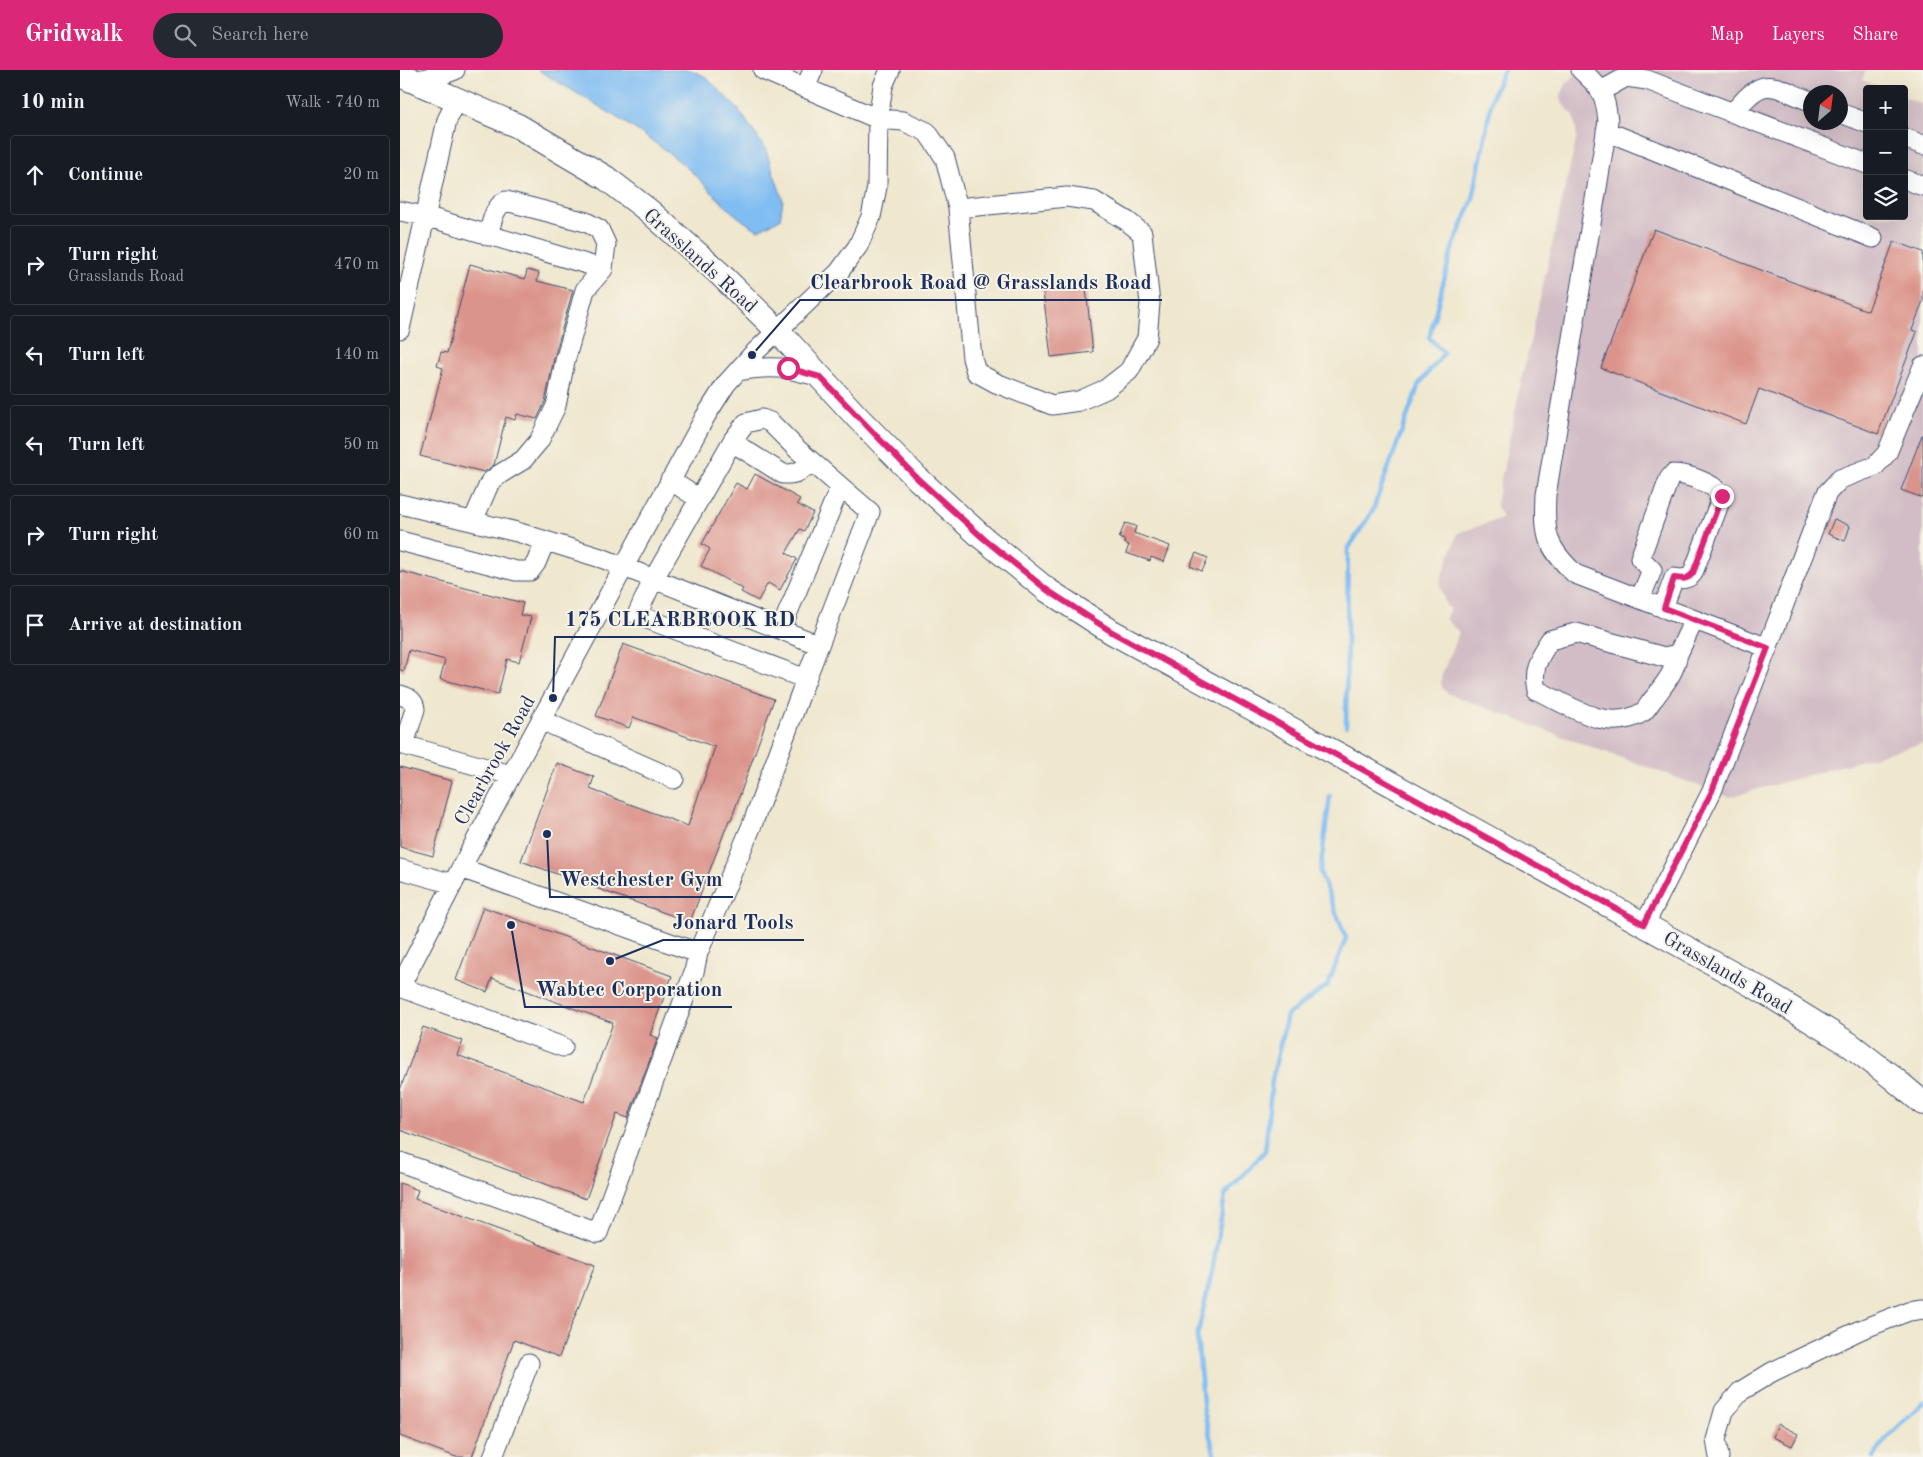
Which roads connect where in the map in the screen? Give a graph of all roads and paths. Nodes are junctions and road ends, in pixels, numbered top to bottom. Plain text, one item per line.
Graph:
1 (455, 70) edge
2 (763, 70) edge
3 (812, 70) edge
4 (890, 70) edge
5 (1582, 70) edge
6 (406, 78) edge
7 (805, 88) junction
8 (1601, 91) junction
9 (1803, 98) edge
10 (457, 100) junction
11 (1733, 113) junction
12 (1848, 116) edge
13 (878, 119) junction
14 (1863, 122) edge
15 (1606, 131) junction
16 (1908, 139) edge
17 (1923, 145) edge
18 (1863, 162) edge
19 (1908, 180) edge
20 (1923, 186) edge
21 (958, 208) junction
22 (400, 211) edge
23 (425, 216) junction
24 (488, 236) junction
25 (1873, 238) dead end
26 (603, 269) junction
27 (400, 329) edge
28 (776, 330) junction
29 (1923, 366) edge
30 (738, 371) junction
31 (820, 377) junction
32 (732, 442) junction
33 (812, 462) junction
34 (670, 480) junction
35 (840, 487) junction
36 (699, 499) junction
37 (400, 504) edge
38 (473, 521) junction
39 (400, 541) edge
40 (546, 541) junction
41 (623, 568) junction
42 (1652, 570) junction
43 (1674, 578) junction
44 (653, 580) junction
45 (1640, 599) junction
46 (1664, 608) junction
47 (1694, 620) junction
48 (781, 629) junction
49 (819, 644) junction
50 (1768, 648) junction
51 (1678, 654) junction
52 (806, 679) junction
53 (400, 694) edge
54 (541, 720) junction
55 (402, 745) edge
56 (511, 775) junction
57 (674, 779) dead end
58 (400, 869) edge
59 (457, 876) junction
60 (1644, 924) junction
61 (698, 953) junction
62 (400, 987) edge
63 (563, 1048) dead end
64 (1923, 1103) edge
65 (400, 1162) edge
66 (1923, 1309) edge
67 (529, 1363) dead end
68 (493, 1457) edge
69 (1719, 1457) edge

1 - 6 street
2 - 7 street
3 - 7 street
4 - 13 street, Clearbrook Road
5 - 8 street
6 - 10 main road, Grasslands Road
7 - 13 street
8 - 11 street
8 - 15 street
9 - 11 street
10 - 23 street
10 - 28 main road, Grasslands Road
11 - 18 street
12 - 14 street
13 - 21 street
13 - 28 street, Clearbrook Road
15 - 25 street
15 - 45 street
16 - 17 street
19 - 20 street
21 - 21 street
22 - 23 street
23 - 24 street
23 - 27 street
24 - 26 street
24 - 26 street
26 - 38 street
28 - 30 street, Clearbrook Road
28 - 31 main road, Grasslands Road
29 - 50 street
30 - 31 street
30 - 34 street, Clearbrook Road
31 - 60 main road, Grasslands Road
32 - 33 street
32 - 33 street
32 - 36 street
33 - 35 street
34 - 36 street
34 - 41 street, Clearbrook Road
35 - 48 street
35 - 49 street
36 - 44 street
37 - 38 street
38 - 40 street
39 - 40 street
40 - 41 street
41 - 44 street
41 - 54 street, Clearbrook Road
42 - 43 street
42 - 43 street
42 - 45 street
43 - 46 street
44 - 48 street
44 - 52 street
45 - 46 street
46 - 47 street
47 - 50 street
47 - 51 street
48 - 49 street
49 - 52 street
50 - 60 street
51 - 51 street
52 - 61 street
53 - 55 street
54 - 56 street, Clearbrook Road
54 - 57 street
55 - 56 street
56 - 59 street, Clearbrook Road
58 - 59 street
59 - 61 street
59 - 62 street, Clearbrook Road
60 - 64 main road, Grasslands Road
61 - 65 street
62 - 63 street
66 - 69 street
67 - 68 street

